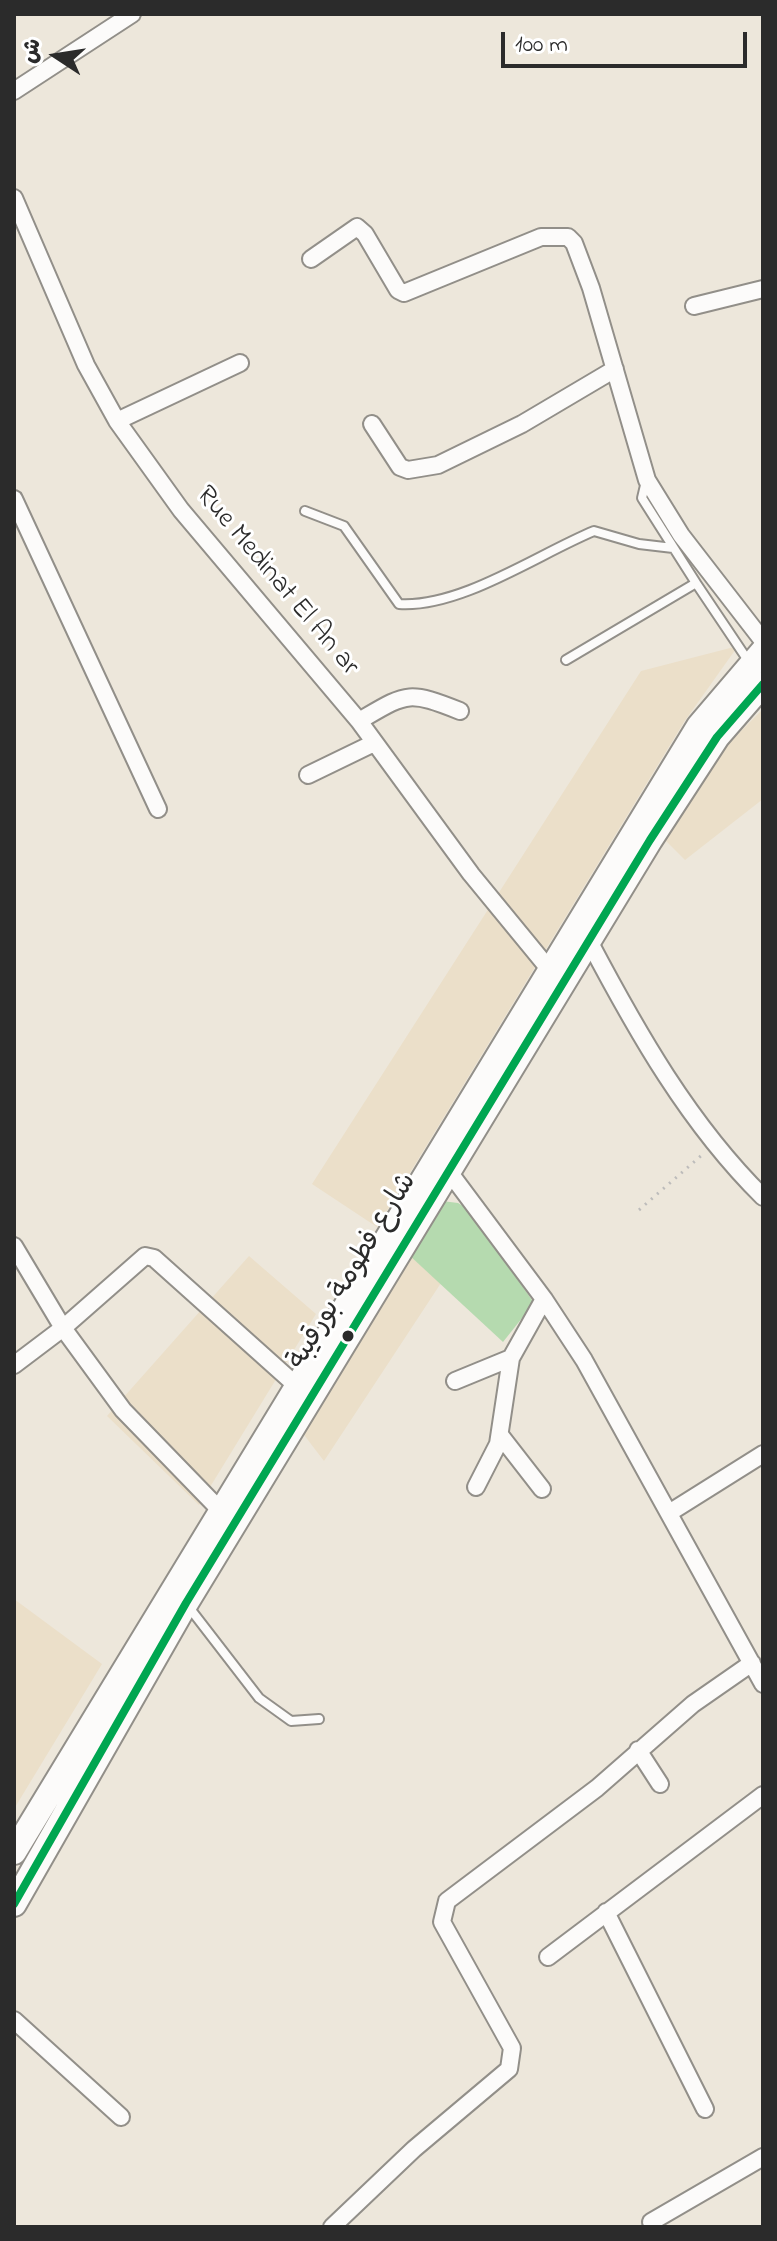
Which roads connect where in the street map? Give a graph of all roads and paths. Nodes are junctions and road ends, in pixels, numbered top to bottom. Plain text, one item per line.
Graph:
1 (132, 14) edge
2 (14, 91) edge
3 (14, 198) edge
4 (311, 259) dead end
5 (763, 289) edge
6 (694, 306) dead end
7 (240, 363) dead end
8 (615, 369) junction
9 (117, 421) junction
10 (372, 424) dead end
11 (647, 480) junction
12 (14, 499) edge
13 (305, 511) dead end
14 (673, 548) junction
15 (696, 583) junction
16 (763, 641) edge
17 (566, 660) dead end
18 (759, 666) edge
19 (460, 711) dead end
20 (359, 721) junction
21 (374, 743) junction
22 (308, 775) dead end
23 (158, 809) dead end
24 (589, 941) junction
25 (549, 969) junction
26 (715, 1144) junction
27 (444, 1164) junction
28 (763, 1197) edge
29 (639, 1210) dead end
30 (14, 1246) edge
31 (544, 1299) junction
32 (63, 1328) junction
33 (511, 1358) junction
34 (14, 1365) edge
35 (455, 1381) dead end
36 (298, 1387) junction
37 (500, 1435) junction
38 (763, 1454) edge
39 (476, 1487) dead end
40 (542, 1489) dead end
41 (220, 1510) junction
42 (669, 1513) junction
43 (186, 1603) junction
44 (752, 1663) junction
45 (763, 1683) edge
46 (319, 1719) dead end
47 (638, 1750) junction
48 (660, 1784) dead end
49 (763, 1795) edge
50 (14, 1852) edge
51 (14, 1904) edge
52 (606, 1912) junction
53 (548, 1957) dead end
54 (14, 2020) edge
55 (705, 2109) dead end
56 (121, 2117) dead end
57 (763, 2157) edge
58 (651, 2222) dead end
59 (332, 2227) edge

1 - 2 street
3 - 9 street, Rue Medinat El An ar
4 - 8 street
5 - 6 street
7 - 9 street
8 - 10 street
8 - 11 street
9 - 20 street, Rue Medinat El An ar
11 - 14 lane
11 - 16 street
12 - 23 street
13 - 14 lane
14 - 15 lane
15 - 17 lane
15 - 18 lane
18 - 24 main road, شارع فطومة بورقيبة
18 - 25 main road, شارع فطومة بورقيبة
19 - 20 street
20 - 21 street, Rue Medinat El An ar
21 - 22 street
21 - 25 street, Rue Medinat El An ar
24 - 26 street
24 - 27 main road, شارع فطومة بورقيبة
25 - 27 main road, شارع فطومة بورقيبة
26 - 28 street
26 - 29 path
27 - 31 street
27 - 36 main road, شارع فطومة بورقيبة
27 - 43 main road, شارع فطومة بورقيبة
30 - 32 street
31 - 33 street
31 - 42 street
32 - 34 street
32 - 36 street
32 - 41 street
33 - 35 street
33 - 37 street
36 - 41 main road, شارع فطومة بورقيبة
37 - 39 street
37 - 40 street
38 - 42 street
41 - 50 main road, شارع فطومة بورقيبة
42 - 44 street
43 - 46 lane
43 - 51 main road, شارع فطومة بورقيبة
44 - 45 street
44 - 47 street
47 - 48 street
47 - 59 street
49 - 52 street
52 - 53 street
52 - 55 street
54 - 56 street
57 - 58 street

